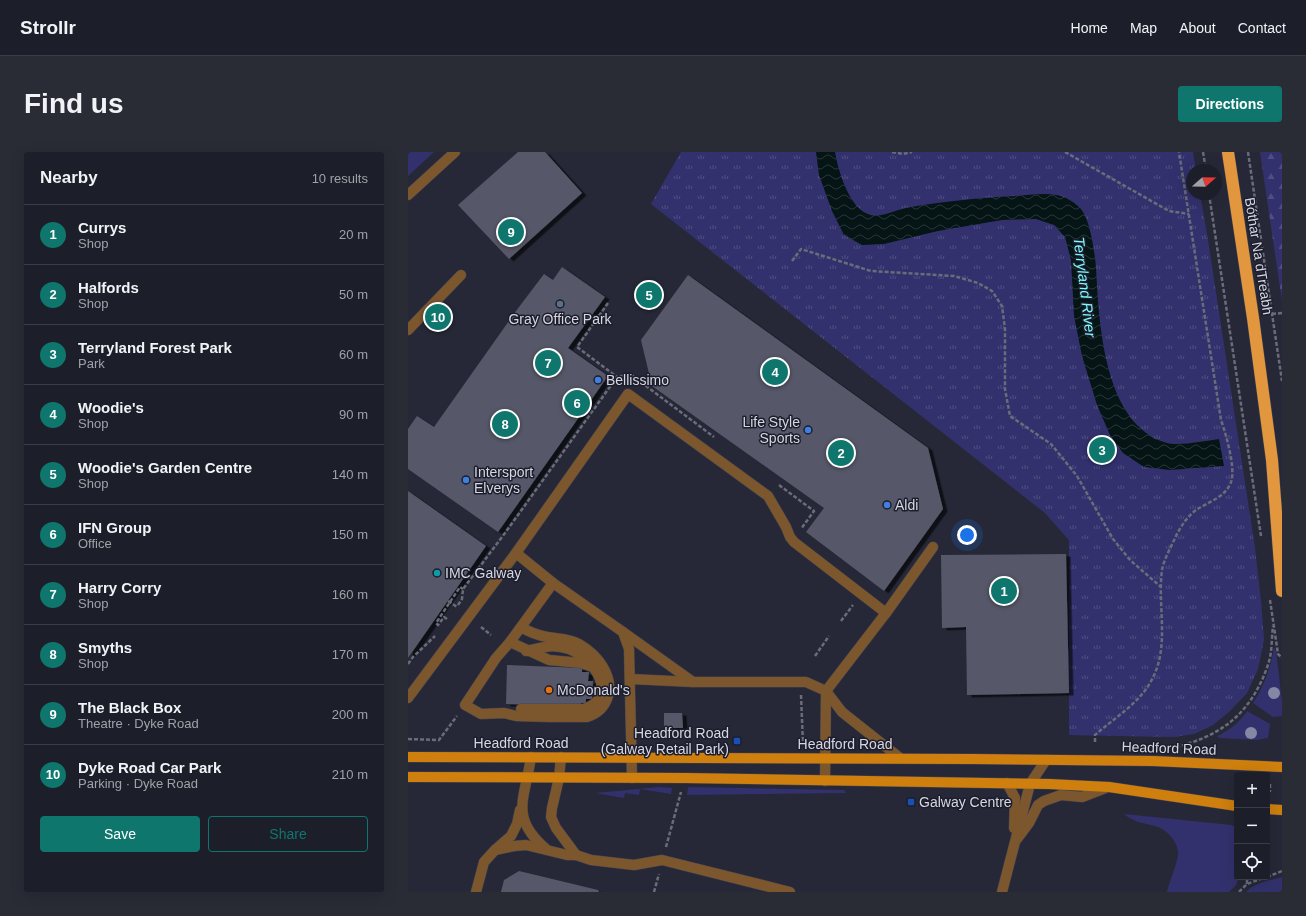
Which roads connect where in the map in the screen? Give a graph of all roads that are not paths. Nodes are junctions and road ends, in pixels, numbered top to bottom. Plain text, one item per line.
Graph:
1 (455, 152) edge
2 (1228, 152) edge
3 (408, 195) edge
4 (461, 275) dead end
5 (408, 330) edge
6 (1272, 460) junction
7 (1282, 492) edge
8 (1282, 505) edge
9 (933, 547) dead end
10 (516, 553) junction
11 (554, 583) junction
12 (1282, 591) edge
13 (886, 613) junction
14 (521, 627) junction
15 (623, 632) junction
16 (510, 642) junction
17 (526, 651) junction
18 (592, 667) junction
19 (630, 679) junction
20 (693, 682) junction
21 (826, 691) junction
22 (408, 698) edge
23 (504, 714) junction
24 (408, 757) edge
25 (531, 757) junction
26 (561, 757) junction
27 (631, 757) junction
28 (900, 758) junction
29 (825, 759) junction
30 (1046, 760) junction
31 (1282, 767) edge
32 (408, 777) edge
33 (527, 778) junction
34 (560, 778) junction
35 (632, 778) junction
36 (825, 781) junction
37 (1007, 784) junction
38 (1030, 784) junction
39 (1109, 787) junction
40 (1234, 806) edge
41 (521, 809) junction
42 (1270, 809) edge
43 (1282, 810) edge
44 (1014, 844) junction
45 (495, 850) junction
46 (548, 850) junction
47 (576, 855) junction
48 (476, 892) edge
49 (790, 892) edge
50 (1002, 892) edge

1 - 3 street
2 - 6 highway, Bóthar Na dTreabh
4 - 5 street
6 - 7 highway
6 - 8 highway, Bóthar Na dTreabh
6 - 12 highway, Bóthar Na dTreabh
9 - 13 street
10 - 11 street
10 - 13 street
10 - 22 street
11 - 14 street
11 - 15 street
13 - 21 street
14 - 16 street
14 - 23 street
15 - 19 street
15 - 20 street
16 - 17 street
16 - 23 street
17 - 18 street
17 - 18 street
18 - 23 street
19 - 20 street
19 - 27 street
20 - 21 street
21 - 28 street
21 - 29 street
24 - 25 main road, Headford Road
25 - 26 main road, Headford Road
25 - 33 street
26 - 27 main road, Headford Road
26 - 34 street
27 - 29 main road, Headford Road
27 - 35 street
28 - 29 main road, Headford Road
28 - 30 main road, Headford Road
29 - 36 street
30 - 31 main road, Headford Road
30 - 38 street
32 - 33 main road
33 - 34 main road
33 - 41 street
34 - 35 main road
34 - 47 street
35 - 36 main road
36 - 37 main road
37 - 38 main road
37 - 44 street
38 - 39 main road
38 - 44 street
39 - 40 main road
39 - 44 street
41 - 45 street
41 - 46 street
42 - 43 main road
44 - 50 street
45 - 46 street
45 - 48 street
46 - 47 street
47 - 49 street

